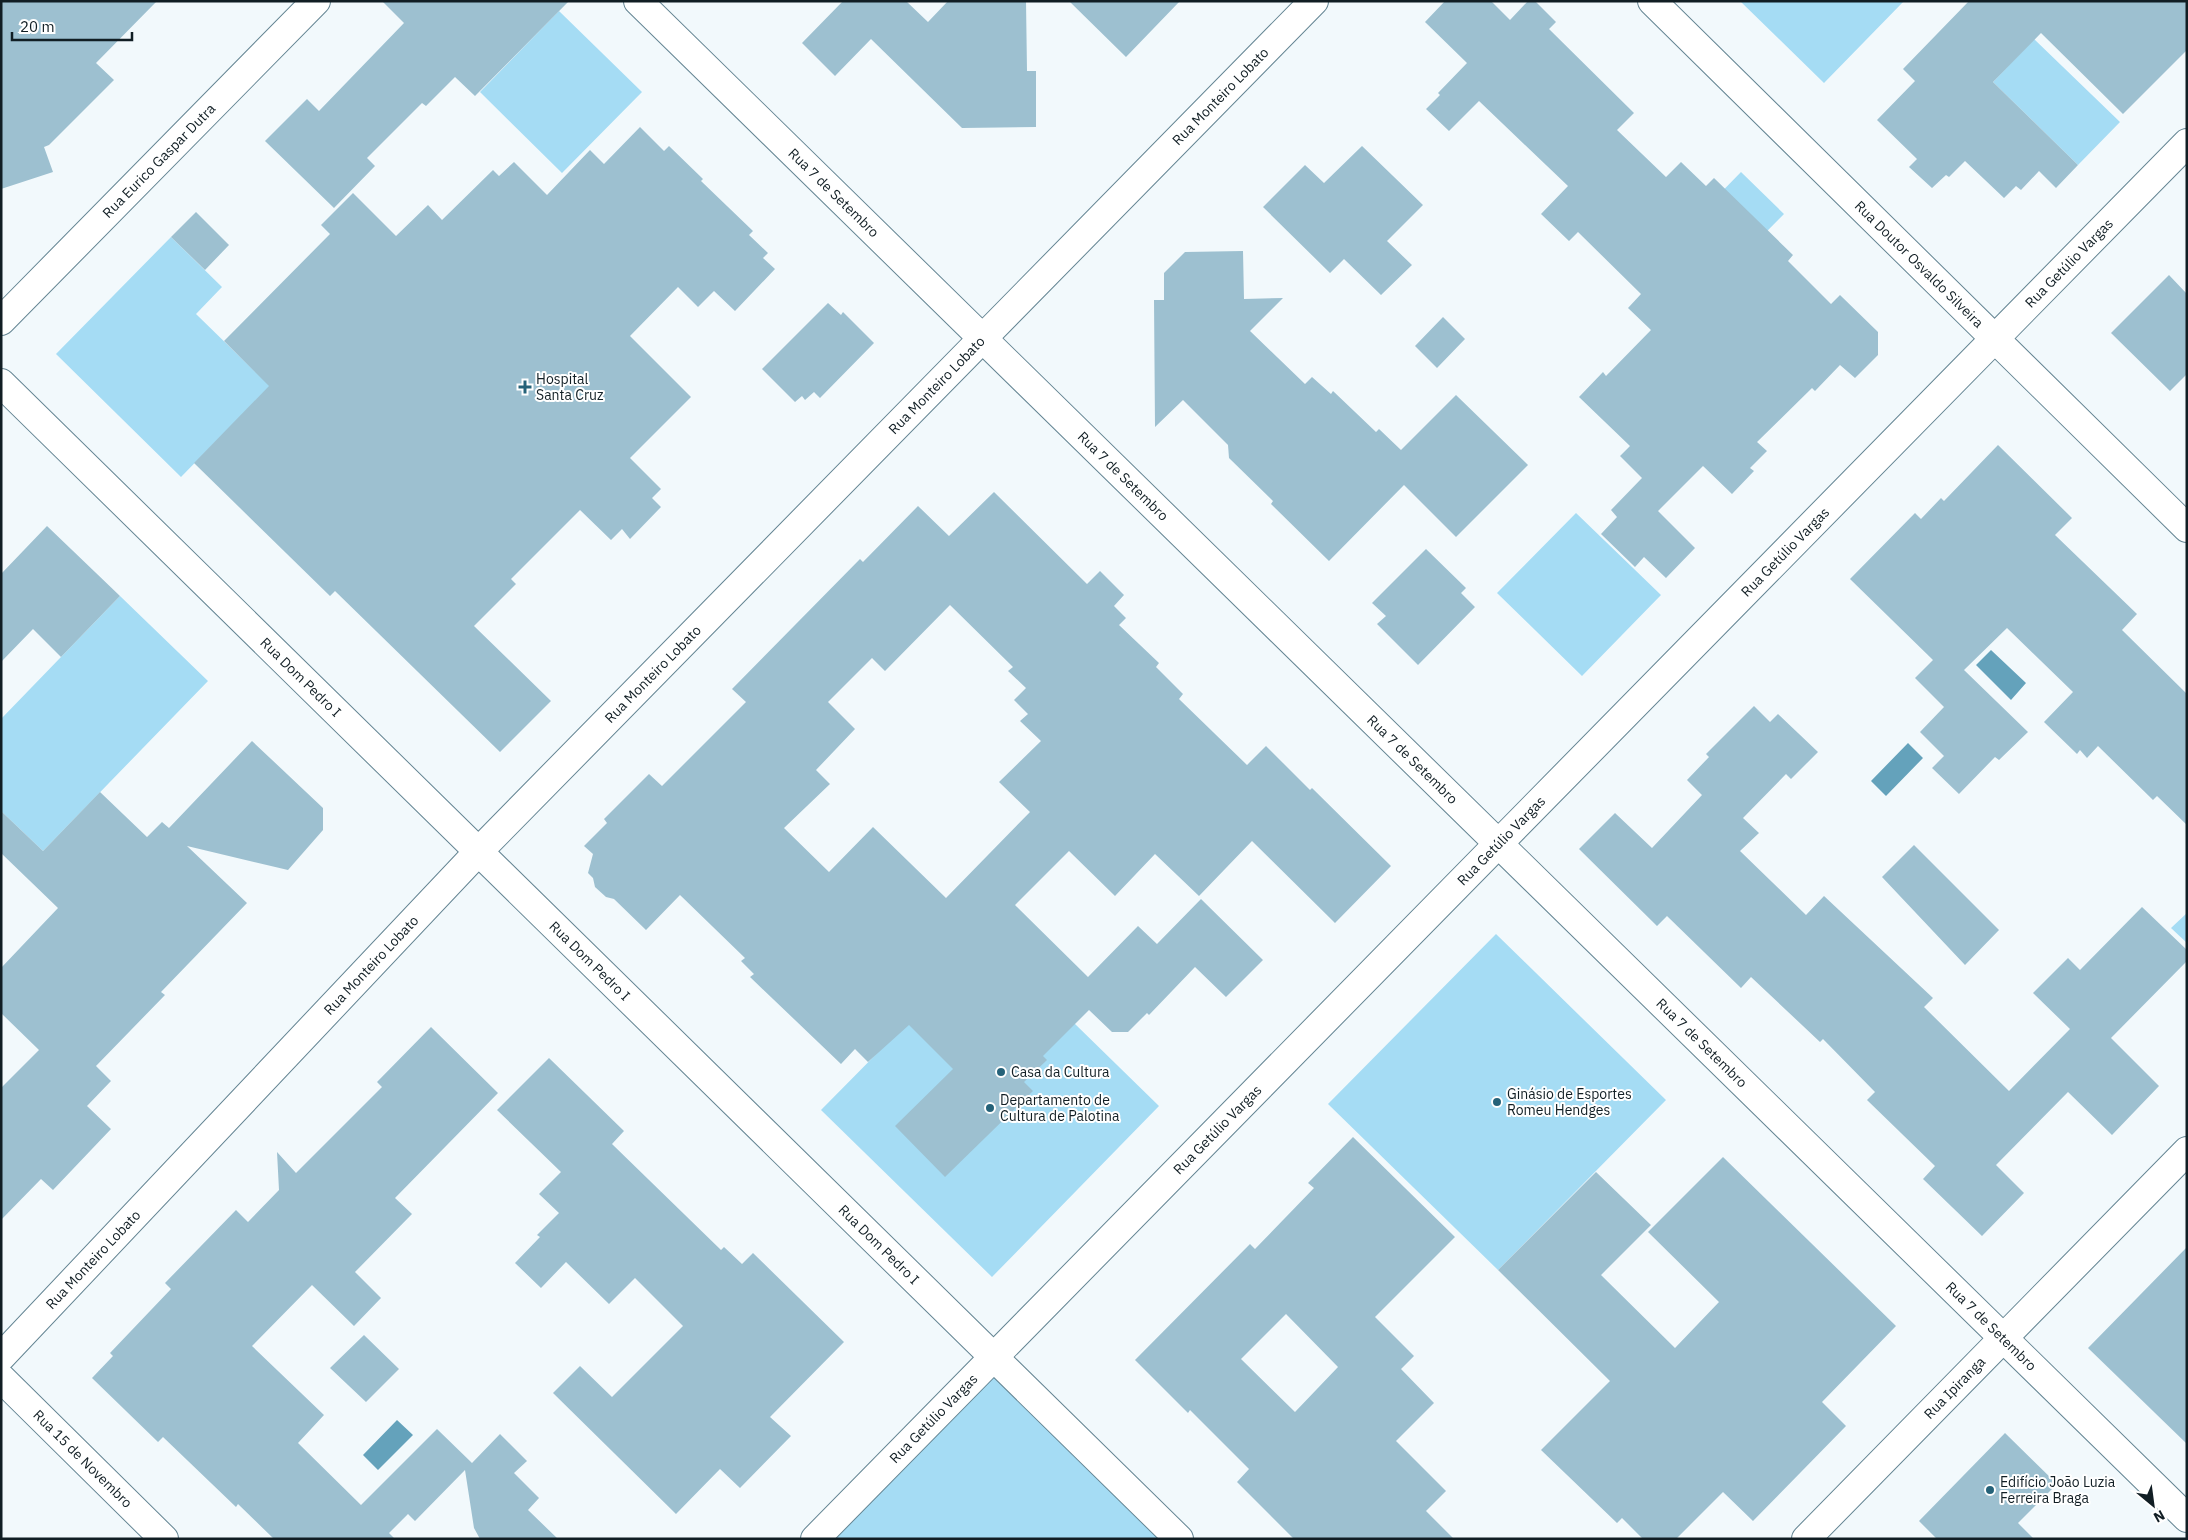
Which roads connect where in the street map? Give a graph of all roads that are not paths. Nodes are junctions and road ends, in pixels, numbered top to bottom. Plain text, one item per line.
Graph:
1 (316, 1) edge
2 (638, 1) edge
3 (1314, 1) edge
4 (1652, 1) edge
5 (2187, 144) edge
6 (1, 322) edge
7 (983, 338) junction
8 (1995, 339) junction
9 (1, 383) edge
10 (2187, 528) edge
11 (1498, 844) junction
12 (478, 852) junction
13 (2187, 1151) edge
14 (2003, 1339) junction
15 (1, 1357) edge
16 (994, 1357) junction
17 (1, 1378) edge
18 (2187, 1518) edge
19 (164, 1539) edge
20 (815, 1539) edge
21 (1179, 1539) edge
22 (1806, 1539) edge

1 - 6 street, Rua Eurico Gaspar Dutra
2 - 7 street, Rua 7 de Setembro
3 - 7 street, Rua Monteiro Lobato
4 - 8 street, Rua Doutor Osvaldo Silveira
5 - 8 street, Rua Getúlio Vargas
7 - 11 street, Rua 7 de Setembro
7 - 12 street, Rua Monteiro Lobato
8 - 10 street, Rua Doutor Osvaldo Silveira
8 - 11 street, Rua Getúlio Vargas
9 - 12 street, Rua Dom Pedro I
11 - 14 street, Rua 7 de Setembro
11 - 16 street, Rua Getúlio Vargas
12 - 15 street, Rua Monteiro Lobato
12 - 16 street, Rua Dom Pedro I
13 - 14 street, Rua Ipiranga
14 - 18 street, Rua 7 de Setembro
14 - 22 street, Rua Ipiranga
16 - 20 street, Rua Getúlio Vargas
16 - 21 street, Rua Dom Pedro I
17 - 19 street, Rua 15 de Novembro

